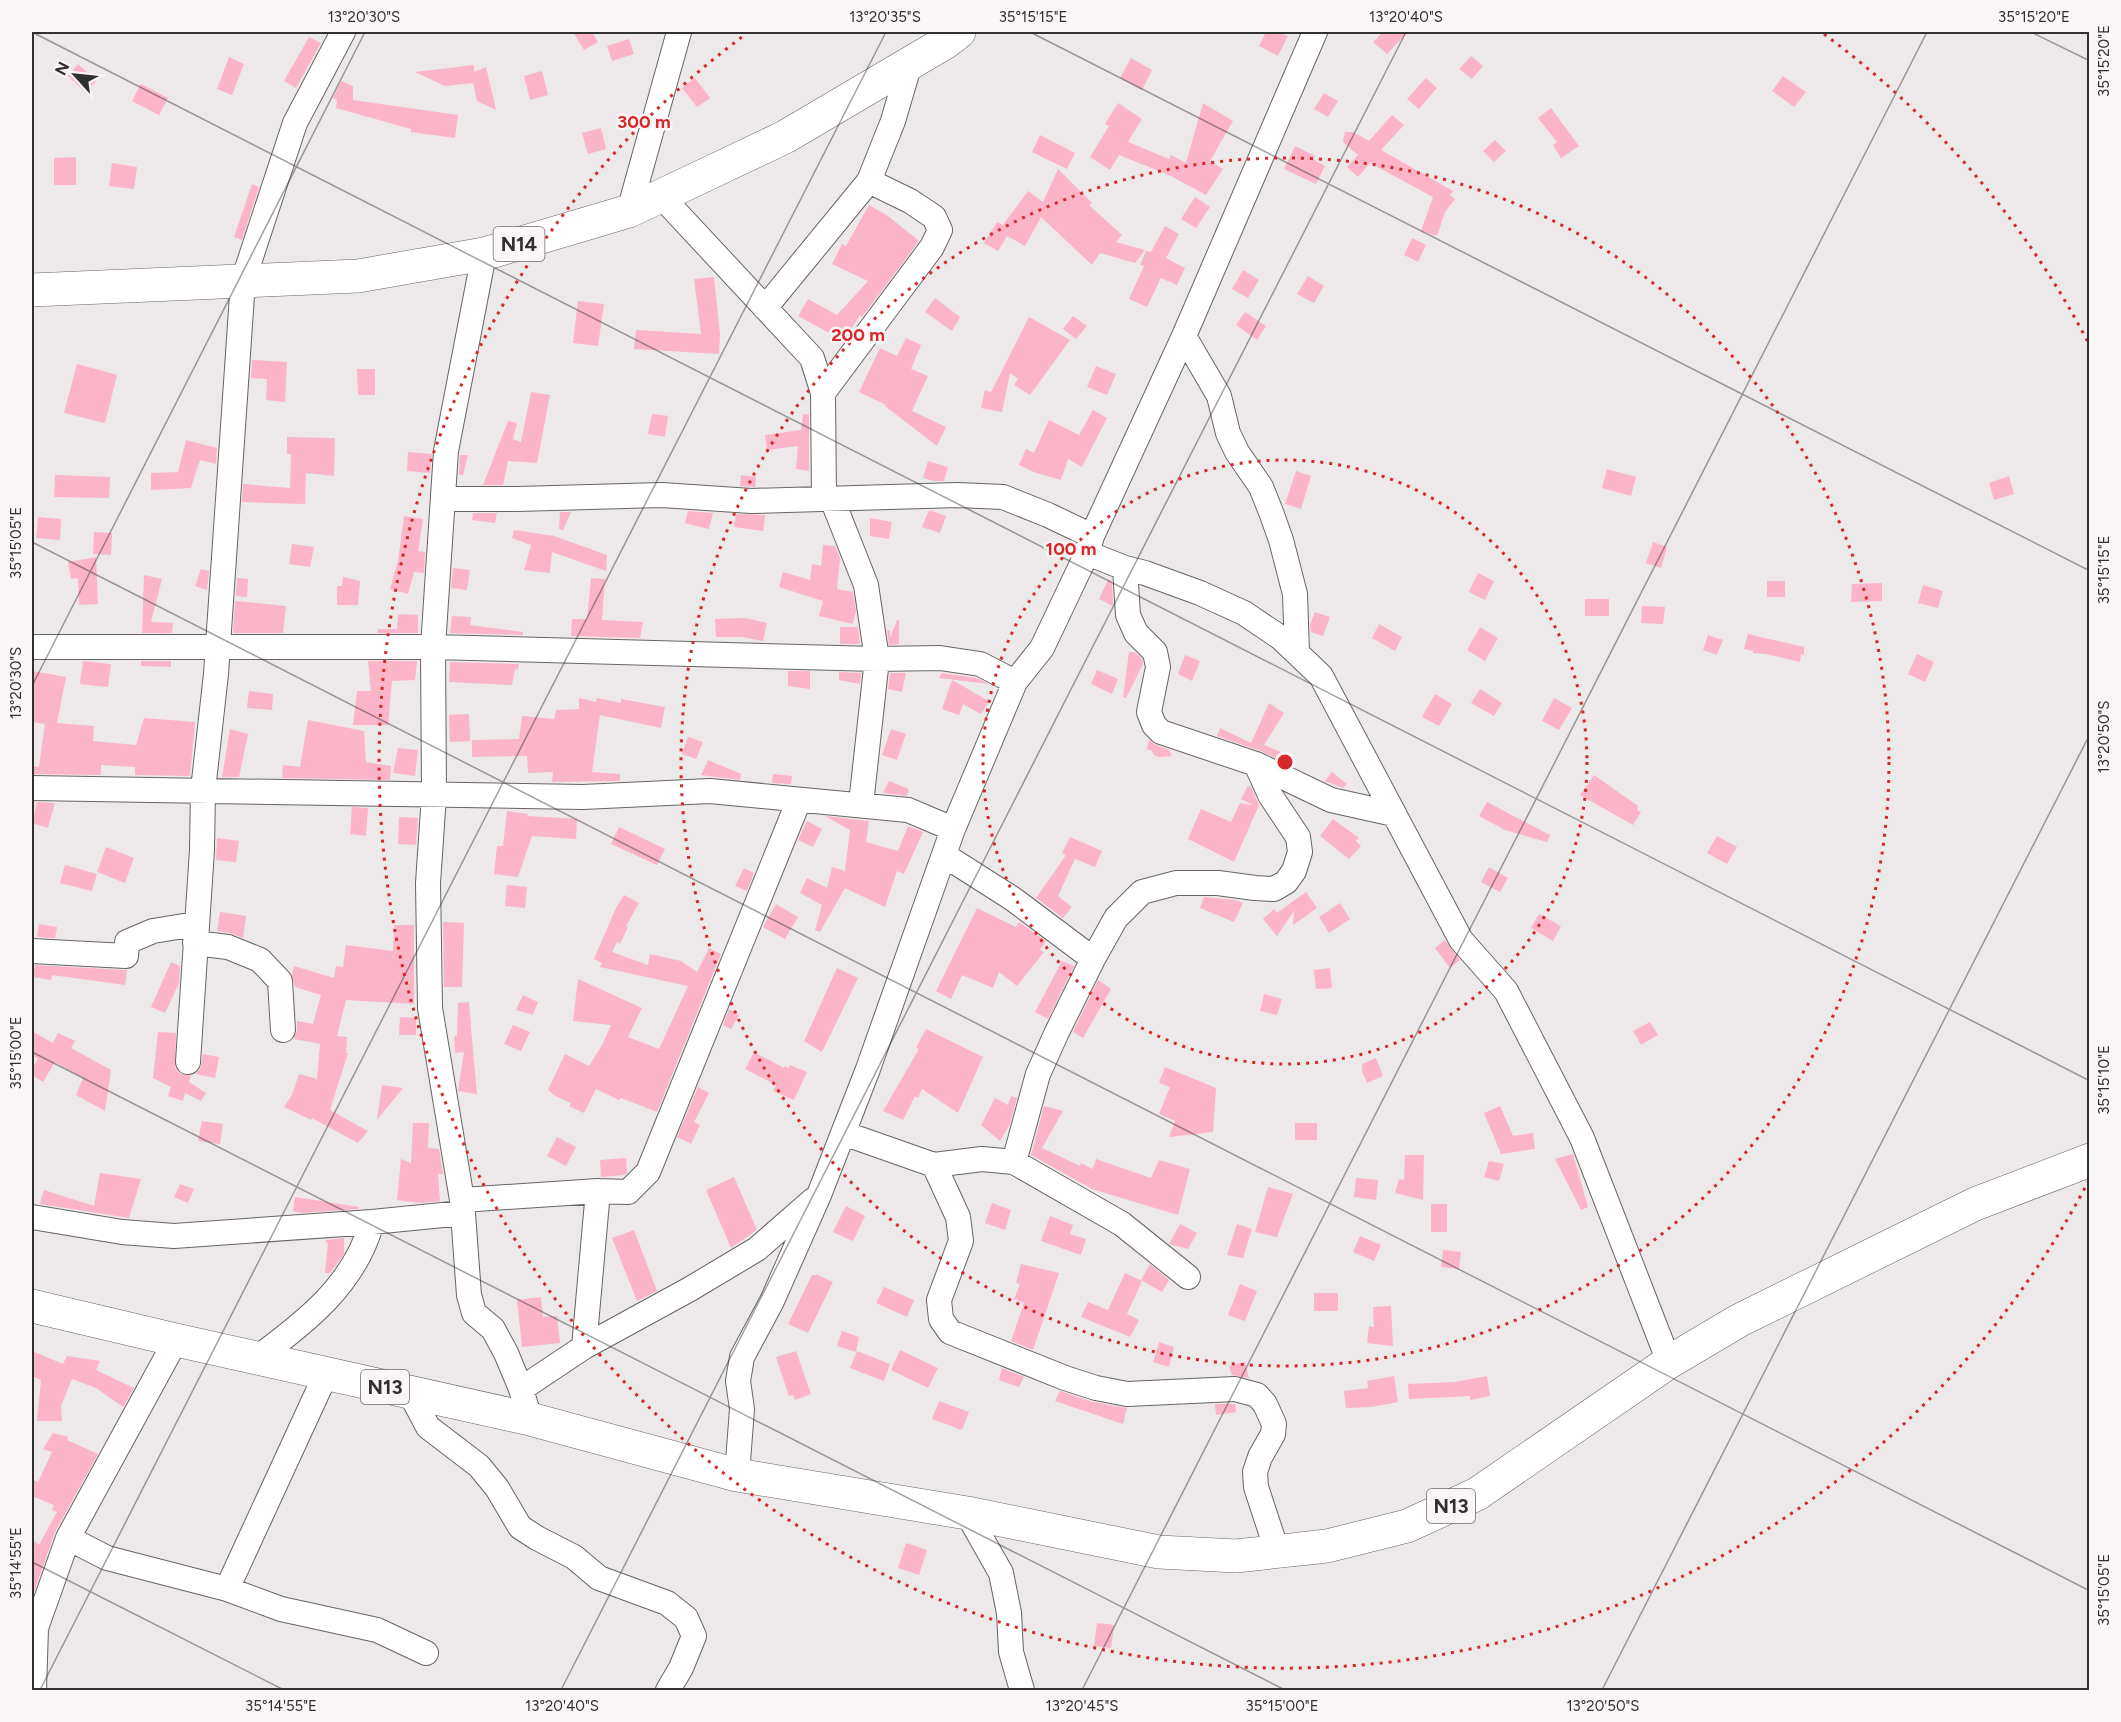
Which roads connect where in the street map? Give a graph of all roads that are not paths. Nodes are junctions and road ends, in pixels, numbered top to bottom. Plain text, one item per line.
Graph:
1 (343, 32) edge
2 (679, 32) edge
3 (959, 32) edge
4 (1316, 32) edge
5 (910, 63) junction
6 (869, 181) junction
7 (662, 196) junction
8 (629, 211) junction
9 (484, 254) junction
10 (243, 281) junction
11 (32, 290) edge
12 (765, 308) junction
13 (1184, 336) junction
14 (824, 393) junction
15 (444, 499) junction
16 (828, 499) junction
17 (1090, 545) junction
18 (1125, 568) junction
19 (32, 646) edge
20 (217, 646) junction
21 (433, 647) junction
22 (1297, 653) junction
23 (877, 659) junction
24 (1015, 681) junction
25 (1256, 764) junction
26 (32, 788) edge
27 (203, 790) junction
28 (434, 795) junction
29 (799, 800) junction
30 (861, 804) junction
31 (1394, 814) junction
32 (953, 829) junction
33 (944, 855) junction
34 (195, 934) junction
35 (32, 951) edge
36 (1093, 959) junction
37 (283, 1030) dead end
38 (188, 1062) dead end
39 (843, 1133) junction
40 (2090, 1160) edge
41 (1014, 1162) junction
42 (934, 1165) junction
43 (598, 1191) junction
44 (819, 1195) junction
45 (462, 1207) junction
46 (32, 1217) edge
47 (372, 1222) junction
48 (1188, 1277) dead end
49 (32, 1306) edge
50 (176, 1340) junction
51 (584, 1347) junction
52 (257, 1359) junction
53 (1669, 1362) junction
54 (326, 1374) junction
55 (410, 1393) junction
56 (526, 1404) junction
57 (737, 1475) junction
58 (967, 1513) junction
59 (68, 1538) junction
60 (1277, 1551) junction
61 (227, 1589) junction
62 (426, 1653) dead end
63 (34, 1690) edge
64 (668, 1690) edge
65 (1022, 1690) edge

1 - 10 street
2 - 8 street
3 - 5 main road, N14
4 - 13 street
5 - 6 street
5 - 7 main road, N14
6 - 12 street
6 - 14 street
7 - 8 main road, N14
7 - 12 street
8 - 9 main road, N14
9 - 10 main road, N14
9 - 15 street
10 - 11 main road, N14
10 - 20 street
12 - 14 street
13 - 17 street
13 - 22 street
14 - 16 street
15 - 16 street
15 - 21 street
16 - 17 street
16 - 23 street
17 - 18 street
17 - 24 street
18 - 22 street
18 - 25 street
19 - 20 street
20 - 21 street
20 - 27 street
21 - 23 street
21 - 28 street
22 - 31 street
23 - 24 street
23 - 30 street
24 - 32 street
25 - 31 street
25 - 36 street
26 - 27 street
27 - 28 street
27 - 34 street
28 - 29 street
28 - 45 street
29 - 30 street
29 - 43 street
30 - 32 street
31 - 53 street
32 - 33 street
33 - 36 street
33 - 39 street
34 - 35 street
34 - 37 street
34 - 38 street
36 - 41 street
39 - 42 street
39 - 44 street
40 - 53 main road, N13
41 - 42 street
41 - 48 street
42 - 60 street
43 - 45 street
43 - 51 street
44 - 51 street
44 - 57 street
45 - 47 street
45 - 56 street
46 - 47 street
47 - 52 street
49 - 50 main road, N13
50 - 52 main road, N13
50 - 59 street
51 - 56 street
52 - 54 main road, N13
53 - 60 main road, N13
54 - 55 main road, N13
54 - 61 street
55 - 56 main road, N13
55 - 64 street
56 - 57 main road, N13
57 - 58 main road, N13
58 - 60 main road, N13
58 - 65 street
59 - 61 street
59 - 63 street
61 - 62 street

